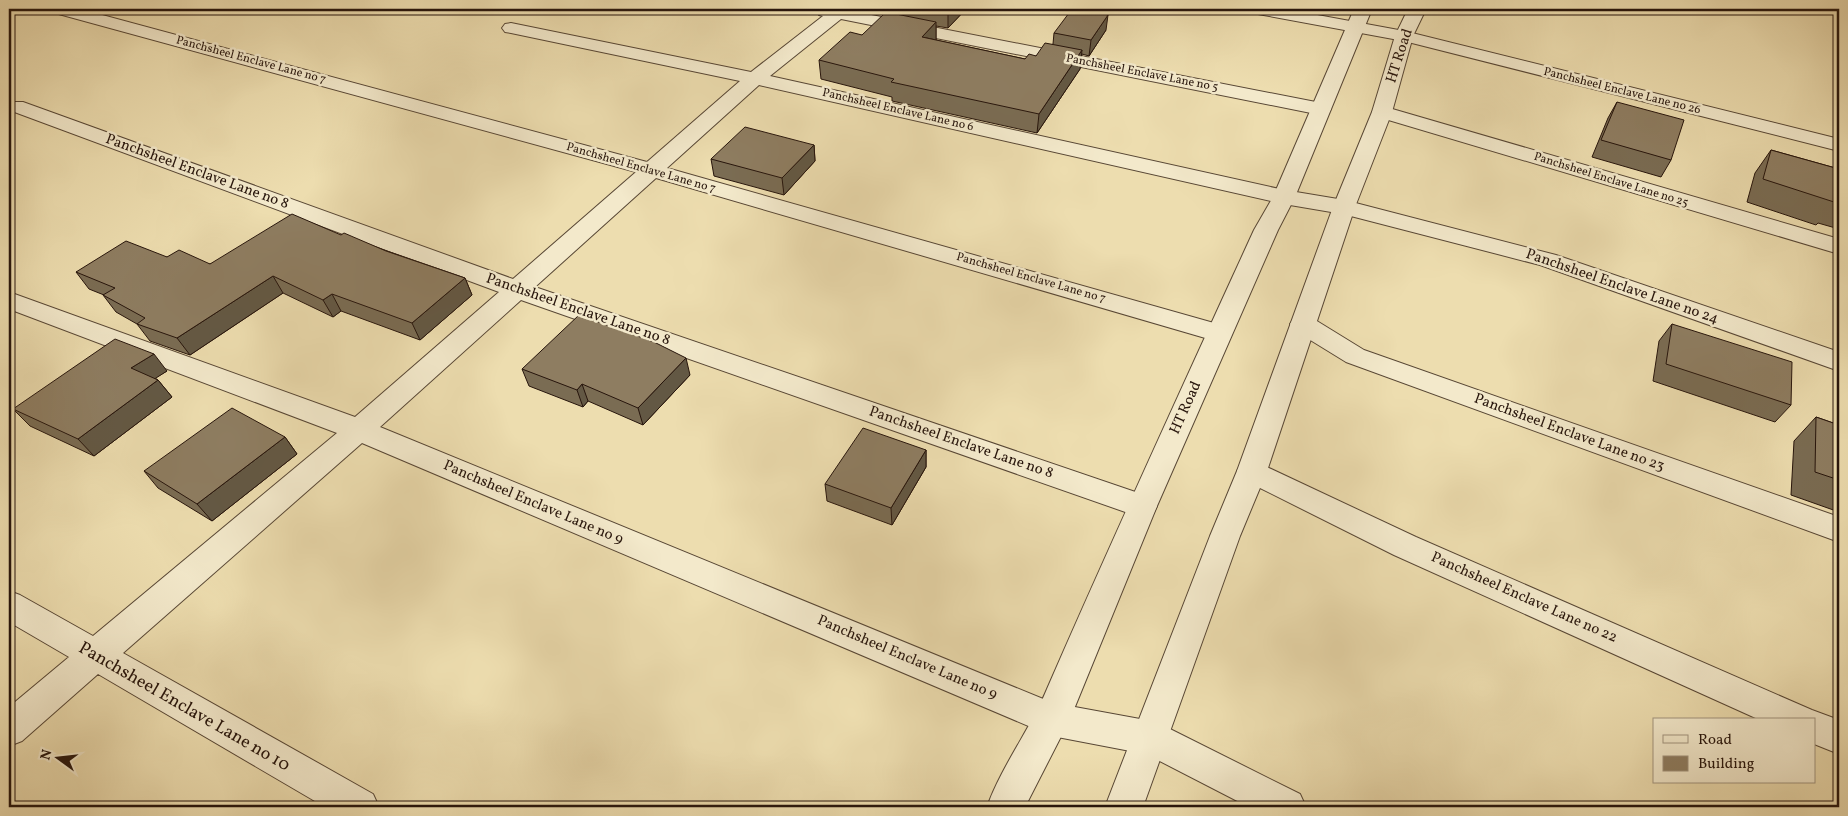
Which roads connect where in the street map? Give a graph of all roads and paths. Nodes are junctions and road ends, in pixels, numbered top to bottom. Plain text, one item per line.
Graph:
1 (61, 9) edge
2 (1258, 9) edge
3 (1417, 9) edge
4 (832, 10) edge
5 (1359, 18) edge
6 (511, 28) dead end
7 (1404, 36) junction
8 (755, 78) junction
9 (16, 106) dead end
10 (1321, 109) junction
11 (1382, 112) junction
12 (1839, 145) edge
13 (651, 170) junction
14 (1284, 197) junction
15 (1344, 207) junction
16 (1839, 247) edge
17 (519, 290) junction
18 (9, 300) edge
19 (1303, 324) junction
20 (1219, 333) junction
21 (1839, 362) edge
22 (359, 430) junction
23 (1252, 471) junction
24 (1142, 506) junction
25 (1839, 530) edge
26 (9, 605) edge
27 (94, 656) junction
28 (1794, 718) edge
29 (1052, 719) junction
30 (1816, 727) edge
31 (9, 729) edge
32 (1839, 737) edge
33 (1151, 738) junction
34 (360, 807) edge
35 (1006, 807) edge
36 (1124, 807) edge
37 (1287, 807) edge

1 - 13 street, Panchsheel Enclave Lane no 7
2 - 5 street, Panchsheel Enclave Lane no 26
3 - 7 street, HT Road
4 - 8 street
4 - 10 street, Panchsheel Enclave Lane no 5
5 - 7 street, Panchsheel Enclave Lane no 26
5 - 10 street, HT Road
6 - 8 street, Panchsheel Enclave Lane no 6
7 - 11 street, HT Road
7 - 12 street, Panchsheel Enclave Lane no 26
8 - 13 street
8 - 14 street, Panchsheel Enclave Lane no 6
9 - 17 street, Panchsheel Enclave Lane no 8
10 - 14 street, HT Road
11 - 15 street, HT Road
11 - 16 street, Panchsheel Enclave Lane no 25
13 - 17 street
13 - 20 street, Panchsheel Enclave Lane no 7
14 - 15 street, Panchsheel Enclave Lane no 24
14 - 20 street, HT Road
15 - 19 street, HT Road
15 - 21 street, Panchsheel Enclave Lane no 24
17 - 22 street
17 - 24 street, Panchsheel Enclave Lane no 8
18 - 22 street, Panchsheel Enclave Lane no 9
19 - 23 street, HT Road
19 - 25 street, Panchsheel Enclave Lane no 23
20 - 24 street, HT Road
22 - 27 street
22 - 29 street, Panchsheel Enclave Lane no 9
23 - 28 street, Panchsheel Enclave Lane no 22
23 - 33 street, HT Road
24 - 29 street, HT Road
26 - 27 street, Panchsheel Enclave Lane no 10
27 - 31 street
27 - 34 street, Panchsheel Enclave Lane no 10
29 - 33 street, Panchsheel Enclave Lane no 9
29 - 35 street, HT Road
30 - 32 street
33 - 36 street, HT Road
33 - 37 street, Panchsheel Enclave Lane no 9

